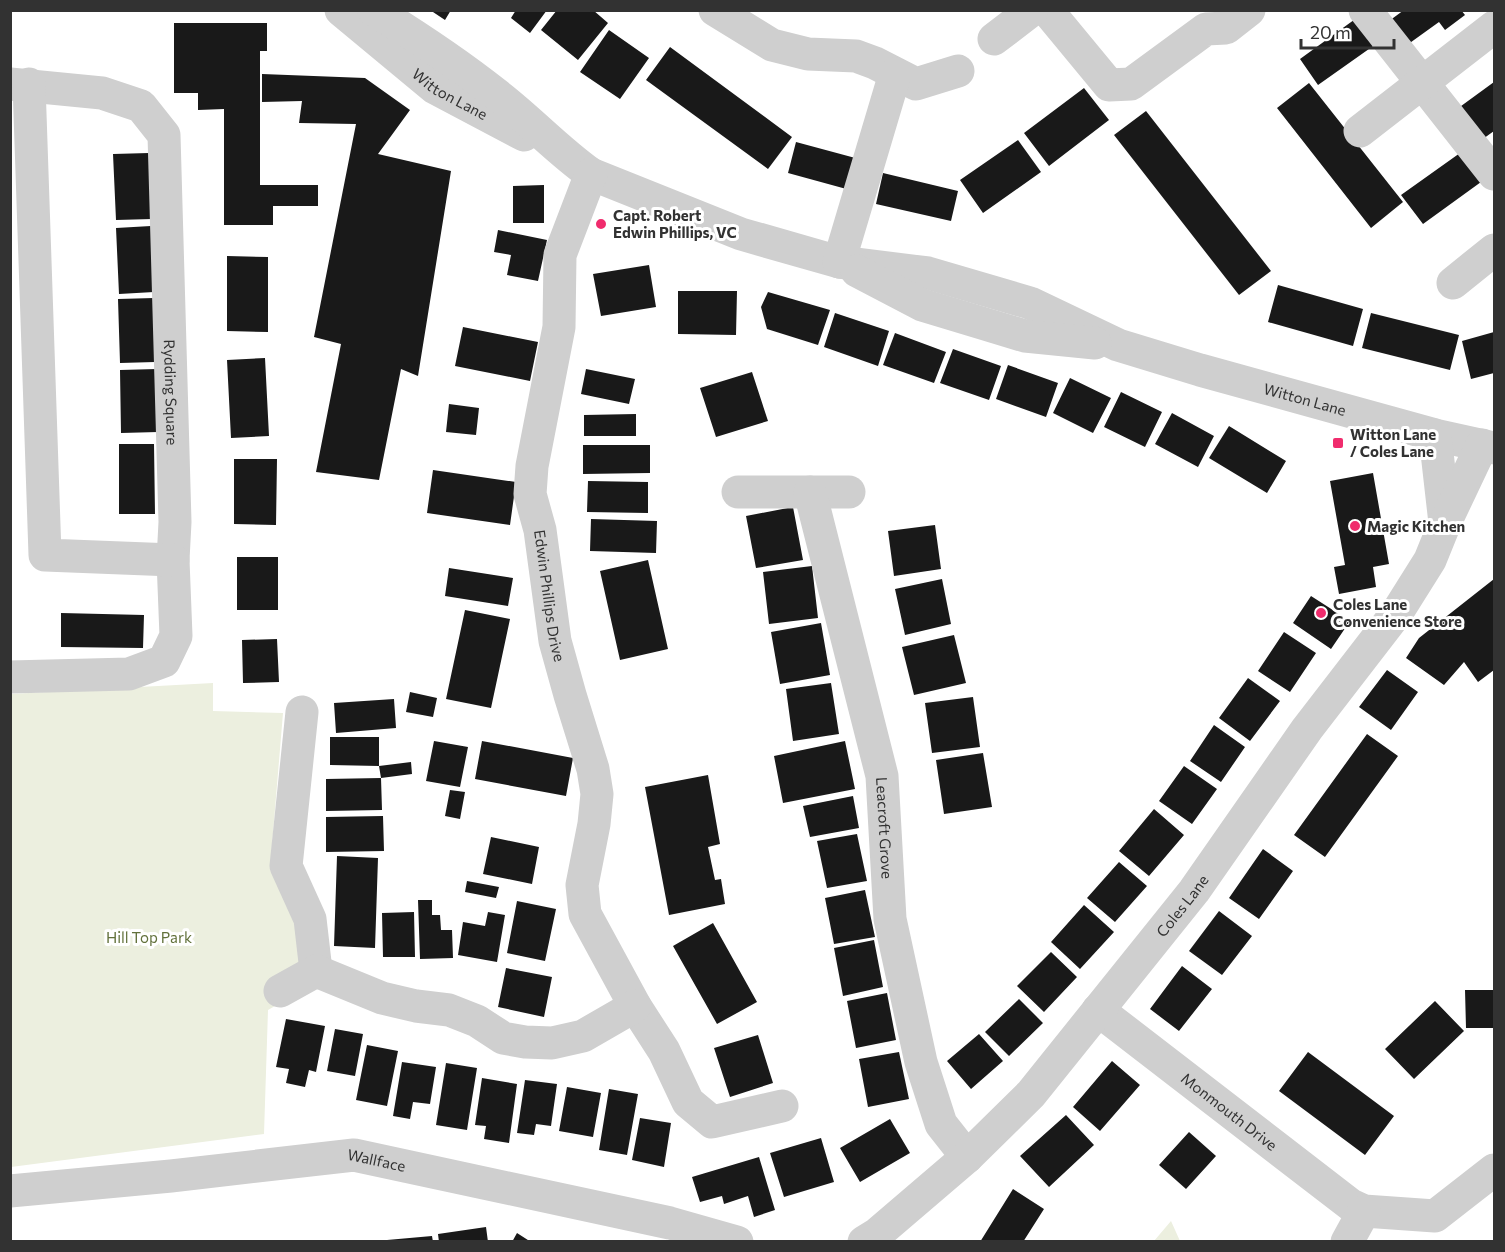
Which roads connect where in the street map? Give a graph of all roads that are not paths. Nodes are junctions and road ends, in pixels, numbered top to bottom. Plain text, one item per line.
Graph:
1 (341, 10) edge
2 (374, 10) edge
3 (715, 10) edge
4 (1032, 10) edge
5 (1047, 10) edge
6 (1250, 10) edge
7 (1365, 10) edge
8 (1494, 27) edge
9 (994, 39) dead end
10 (958, 71) dead end
11 (895, 74) junction
12 (20, 84) edge
13 (1421, 84) junction
14 (1360, 131) dead end
15 (581, 167) junction
16 (1494, 174) edge
17 (1494, 250) edge
18 (840, 262) junction
19 (1453, 283) dead end
20 (1435, 435) junction
21 (1488, 446) edge
22 (738, 492) dead end
23 (810, 492) junction
24 (849, 492) dead end
25 (1445, 523) junction
26 (173, 560) junction
27 (10, 677) edge
28 (302, 712) dead end
29 (316, 971) junction
30 (280, 991) dead end
31 (635, 1006) junction
32 (1098, 1010) junction
33 (782, 1106) dead end
34 (967, 1157) junction
35 (1494, 1170) edge
36 (10, 1191) edge
37 (1364, 1211) junction
38 (737, 1242) edge
39 (864, 1242) edge
40 (1347, 1242) edge

1 - 15 street, Witton Lane
2 - 15 street, Witton Lane
3 - 11 street
4 - 9 street
5 - 6 street
7 - 13 street
8 - 13 street
10 - 11 street
11 - 18 street
12 - 26 street, Rydding Square
12 - 26 street
13 - 14 street
13 - 16 street
15 - 18 street, Witton Lane
15 - 31 street, Edwin Phillips Drive
17 - 19 street
18 - 20 street, Witton Lane
20 - 21 street, Witton Lane
20 - 25 street, Coles Lane
21 - 25 street, Coles Lane
22 - 23 street
23 - 24 street
23 - 34 street, Leacroft Grove
25 - 32 street, Coles Lane
26 - 27 street, Rydding Square
28 - 29 street
29 - 30 street
29 - 31 street
31 - 33 street, Edwin Phillips Drive
32 - 34 street, Coles Lane
32 - 37 street, Monmouth Drive
34 - 39 street, Coles Lane
35 - 37 street, Monmouth Drive
36 - 38 street, Wallface
37 - 40 street

